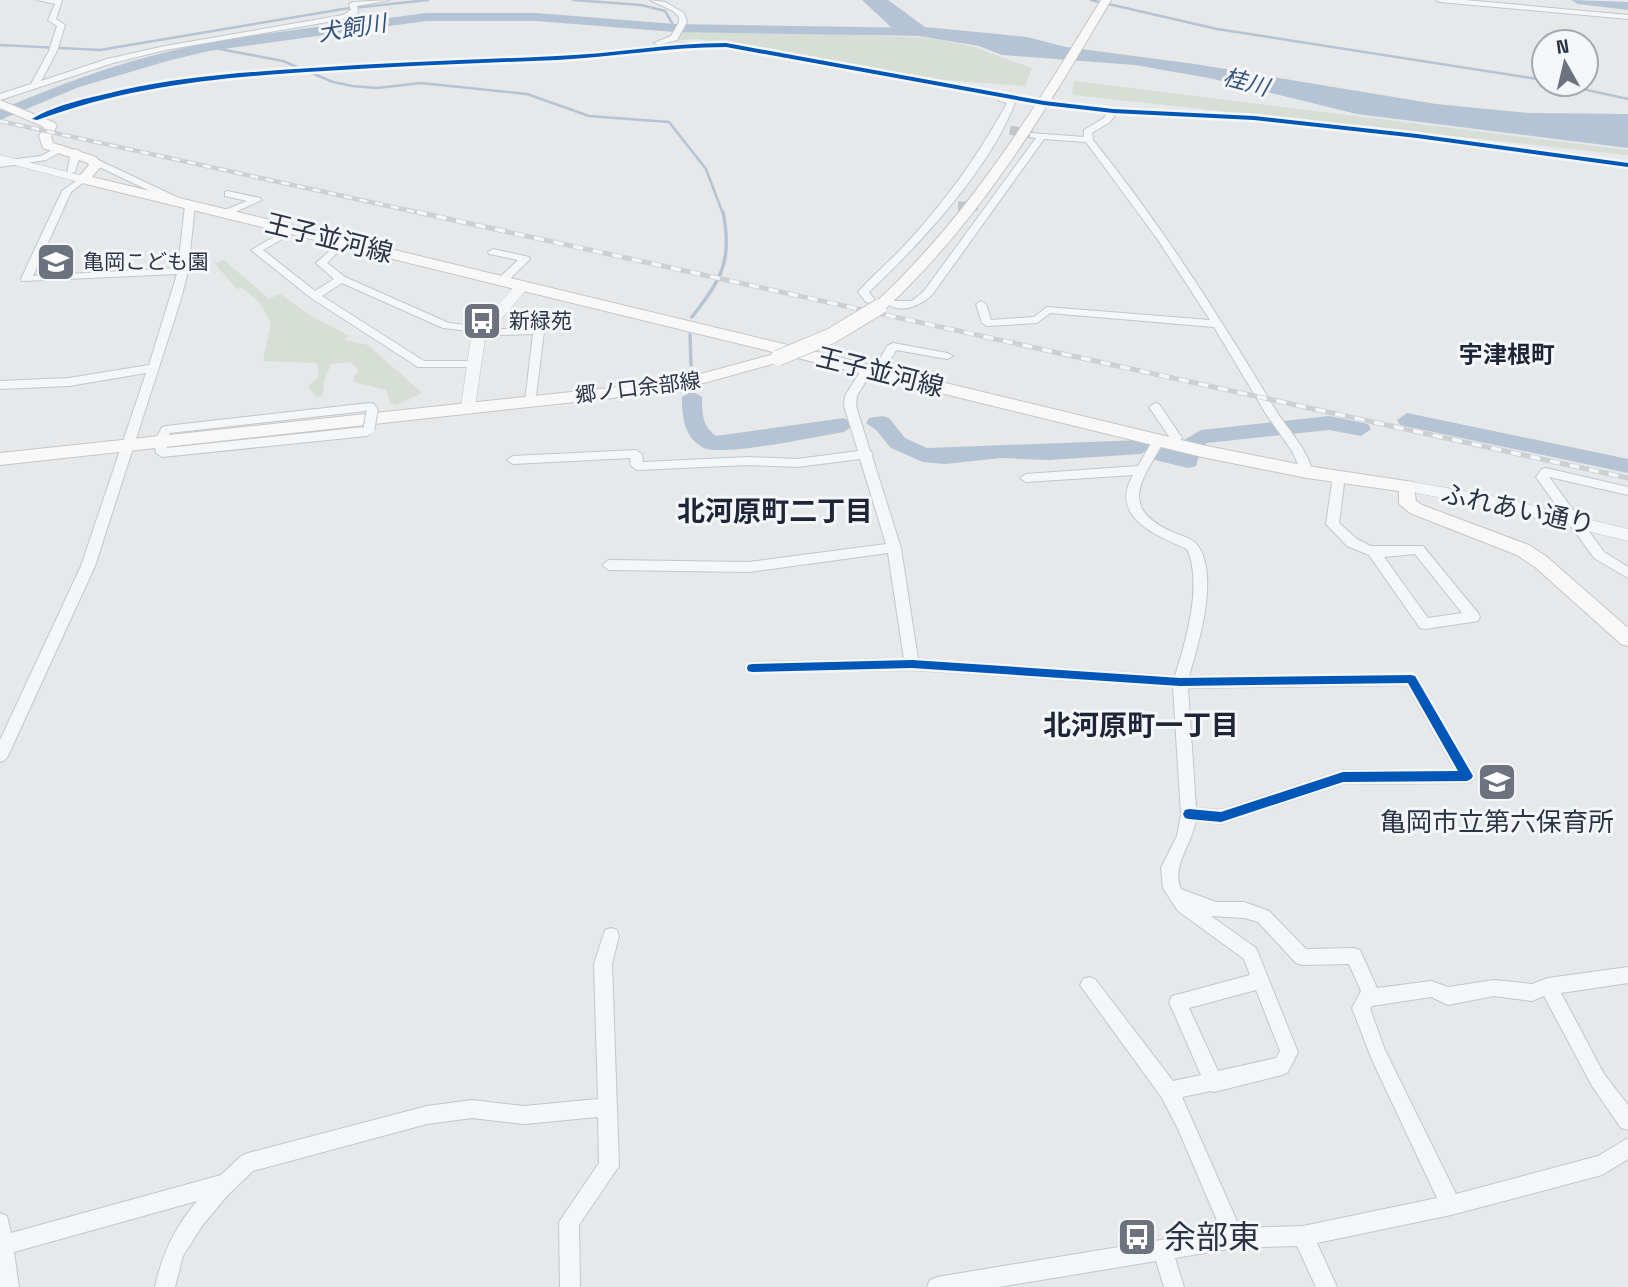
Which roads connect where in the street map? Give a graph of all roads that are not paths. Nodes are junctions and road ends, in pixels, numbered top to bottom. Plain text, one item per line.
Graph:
1 (41, 0) edge
2 (386, 0) edge
3 (654, 0) edge
4 (1106, 0) edge
5 (1440, 0) edge
6 (1628, 17) edge
7 (605, 54) junction
8 (34, 86) junction
9 (967, 88) junction
10 (0, 97) edge
11 (1047, 99) junction
12 (0, 104) edge
13 (1112, 111) junction
14 (33, 118) junction
15 (1089, 140) junction
16 (61, 148) junction
17 (76, 152) junction
18 (0, 158) edge
19 (92, 160) junction
20 (0, 164) edge
21 (1628, 165) edge
22 (70, 172) dead end
23 (83, 178) junction
24 (228, 194) dead end
25 (186, 204) junction
26 (944, 205) junction
27 (958, 206) tunnel mouth
28 (978, 206) tunnel mouth
29 (992, 206) junction
30 (225, 213) junction
31 (293, 230) junction
32 (343, 242) junction
33 (493, 252) dead end
34 (183, 271) junction
35 (341, 279) junction
36 (503, 280) junction
37 (523, 285) junction
38 (315, 296) junction
39 (880, 304) junction
40 (981, 304) dead end
41 (1215, 324) junction
42 (485, 328) junction
43 (775, 352) junction
44 (813, 356) junction
45 (947, 356) dead end
46 (472, 364) junction
47 (153, 368) junction
48 (873, 370) junction
49 (0, 386) edge
50 (590, 395) junction
51 (537, 400) junction
52 (468, 407) junction
53 (1155, 407) dead end
54 (160, 442) junction
55 (1169, 444) junction
56 (126, 446) junction
57 (867, 454) junction
58 (0, 459) edge
59 (513, 460) dead end
60 (1143, 470) junction
61 (1307, 472) junction
62 (1339, 476) junction
63 (1026, 478) dead end
64 (1406, 486) junction
65 (1628, 491) edge
66 (1576, 521) junction
67 (1628, 535) edge
68 (894, 548) junction
69 (1375, 554) junction
70 (609, 565) dead end
71 (1628, 572) edge
72 (1628, 639) edge
73 (912, 664) junction
74 (752, 668) dead end
75 (1180, 682) junction
76 (0, 755) edge
77 (1189, 814) junction
78 (1175, 894) junction
79 (611, 936) dead end
80 (1628, 975) edge
81 (1261, 980) junction
82 (1089, 985) dead end
83 (1548, 986) junction
84 (1368, 998) junction
85 (1214, 1083) junction
86 (1168, 1091) junction
87 (607, 1107) junction
88 (1628, 1121) edge
89 (1628, 1148) edge
90 (226, 1183) junction
91 (1451, 1205) junction
92 (0, 1223) edge
93 (1303, 1236) junction
94 (1234, 1238) junction
95 (5, 1245) junction
96 (1163, 1250) junction
97 (9, 1287) edge
98 (166, 1287) edge
99 (570, 1287) edge
100 (937, 1287) edge
101 (1174, 1287) edge
102 (1327, 1287) edge

1 - 8 street
2 - 8 street
3 - 7 street
4 - 11 main road, 郷ノ口余部線
5 - 6 street
7 - 9 street
7 - 14 street
8 - 10 street
9 - 11 street
9 - 26 street
11 - 13 street
11 - 39 main road, 郷ノ口余部線
12 - 14 main road
13 - 15 street
13 - 21 street
14 - 16 main road
15 - 29 street
15 - 41 street
16 - 17 main road
16 - 20 street
17 - 19 main road
17 - 22 street
18 - 23 street
19 - 23 main road
19 - 25 street
23 - 25 main road, 王子並河線
23 - 34 street
24 - 30 street
25 - 30 main road, 王子並河線
25 - 34 street
26 - 27 street
26 - 39 street
28 - 29 street
29 - 39 street
30 - 31 main road, 王子並河線
31 - 32 main road, 王子並河線
31 - 38 street
32 - 35 street
32 - 36 main road, 王子並河線
33 - 36 street
34 - 47 street
35 - 38 street
35 - 42 street
36 - 37 main road, 王子並河線
37 - 42 street
37 - 43 main road, 王子並河線
38 - 46 street
39 - 43 main road, 郷ノ口余部線, bridge
40 - 41 street
41 - 61 street
42 - 46 street
42 - 51 street
43 - 44 main road, 王子並河線
43 - 50 main road, 郷ノ口余部線
43 - 51 main road
44 - 48 main road, 王子並河線
44 - 50 main road
45 - 48 street
46 - 52 street
47 - 49 street
47 - 56 street
48 - 55 main road, 王子並河線
48 - 57 street
50 - 51 main road, 郷ノ口余部線
51 - 52 main road, 郷ノ口余部線
52 - 54 main road, 郷ノ口余部線
53 - 55 street
54 - 54 street, bridge
54 - 56 main road, 郷ノ口余部線
55 - 60 street
55 - 61 main road, 王子並河線
56 - 58 main road, 郷ノ口余部線
56 - 76 street
57 - 59 street
57 - 68 street
60 - 63 street
60 - 75 street
61 - 62 main road, 王子並河線
62 - 64 main road, 王子並河線
62 - 69 street
64 - 66 street, ふれあい通り
64 - 72 main road
65 - 66 street
66 - 67 street, ふれあい通り
66 - 71 street
68 - 70 street
68 - 73 street
69 - 69 street
73 - 74 street
73 - 75 street
75 - 77 street
75 - 77 street
77 - 78 street
78 - 81 street
78 - 84 street
79 - 87 street
80 - 83 street
81 - 85 street
81 - 85 street
82 - 86 street
83 - 84 street
83 - 88 street
84 - 91 street
85 - 86 street
86 - 94 street
87 - 90 street
87 - 99 street
89 - 91 street
90 - 95 street
90 - 98 street
91 - 93 street
92 - 95 street
93 - 94 street
93 - 102 street
94 - 96 street
95 - 97 street
96 - 100 street
96 - 101 street

